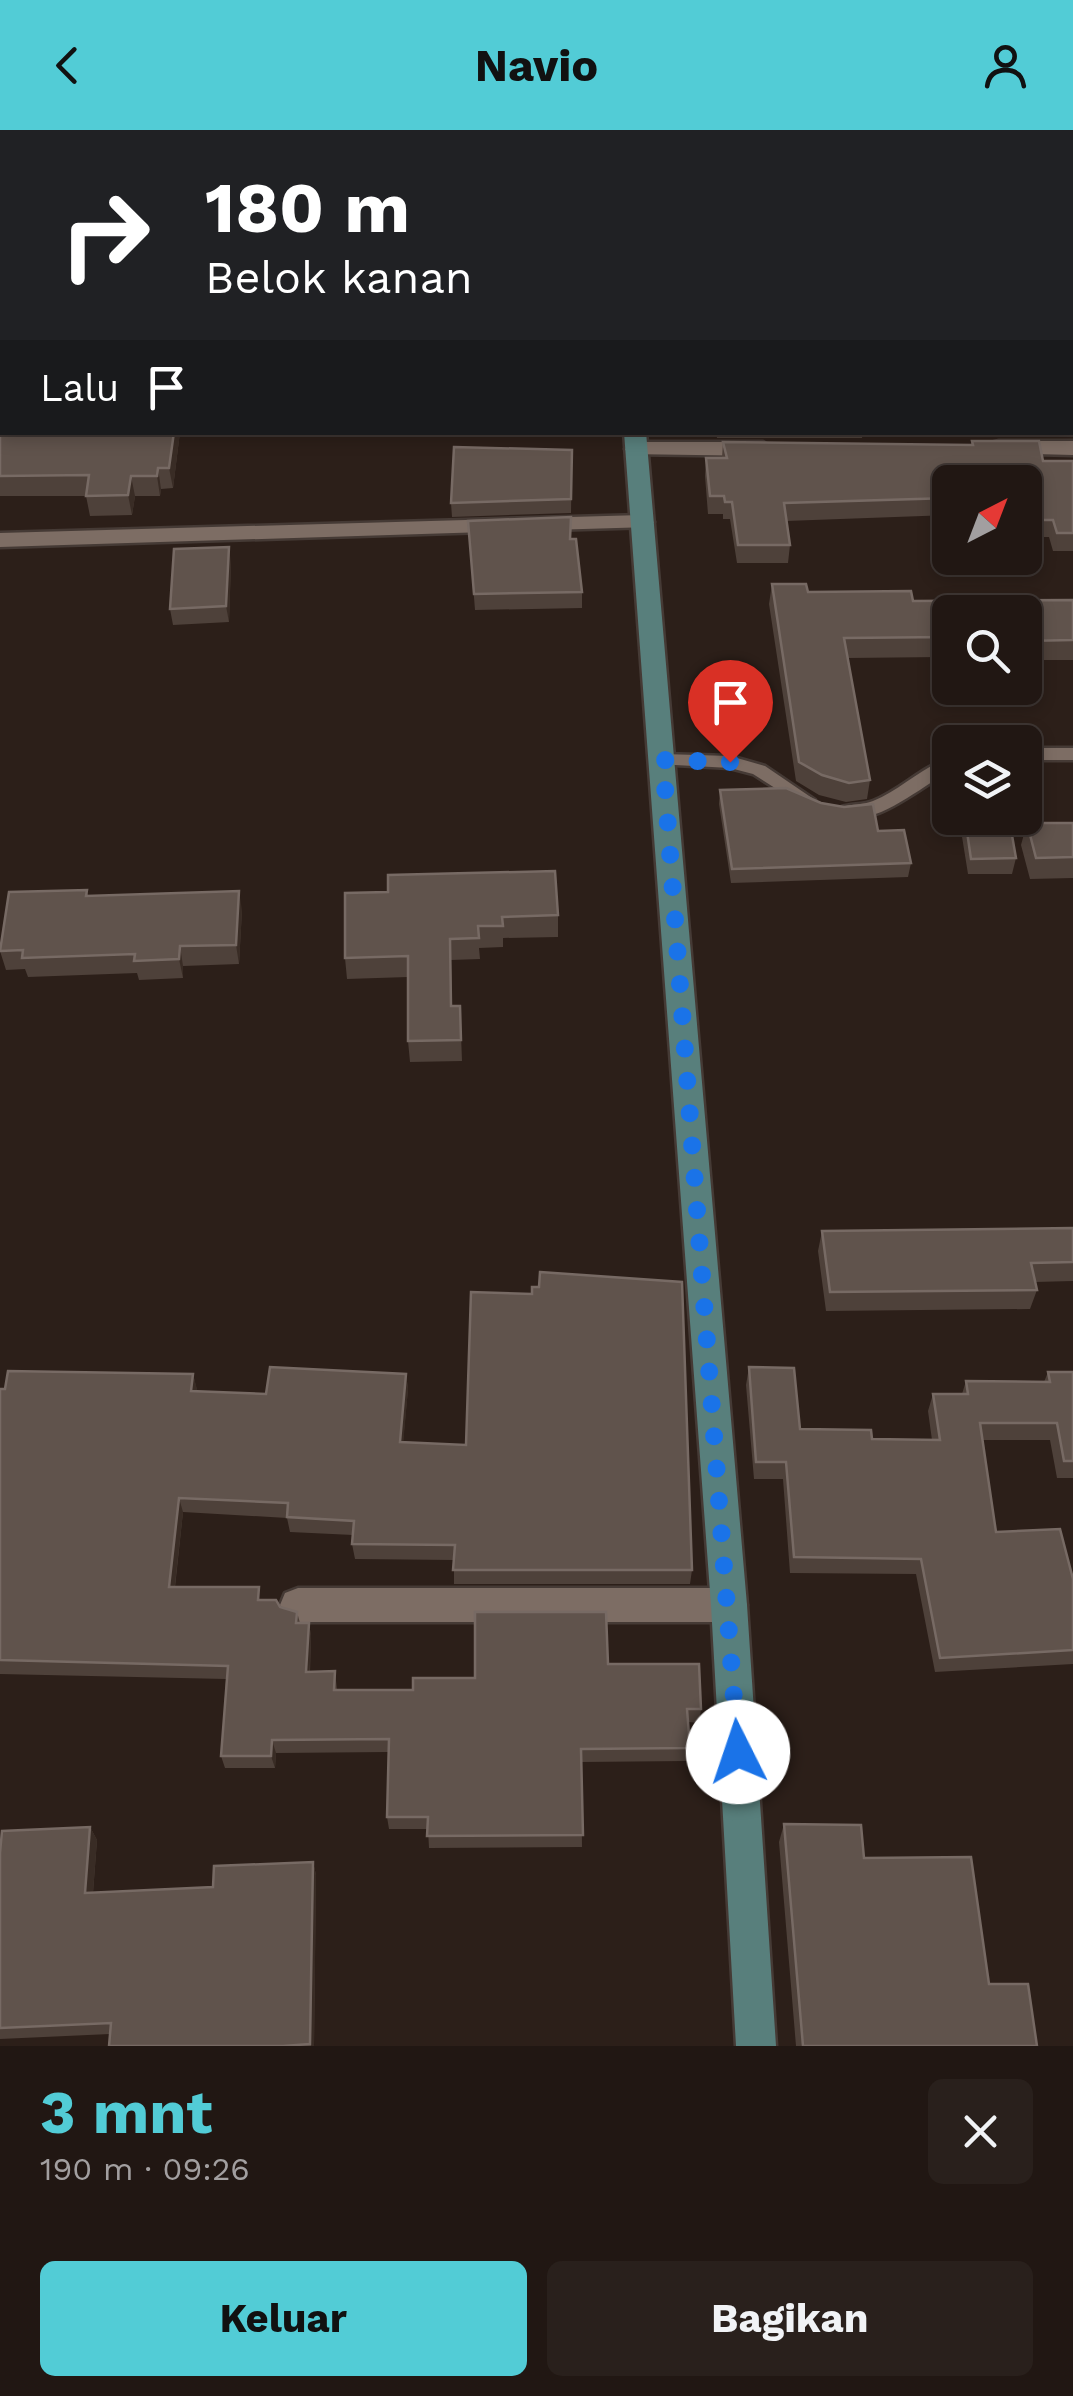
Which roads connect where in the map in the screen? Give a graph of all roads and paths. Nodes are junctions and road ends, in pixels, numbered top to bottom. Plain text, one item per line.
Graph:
1 (635, 441) edge
2 (974, 448) edge
3 (1073, 448) edge
4 (795, 449) edge
5 (642, 522) junction
6 (0, 540) edge
7 (1042, 754) edge
8 (1073, 754) edge
9 (663, 760) junction
10 (932, 772) edge
11 (298, 1605) dead end
12 (729, 1605) junction
13 (756, 2046) edge

1 - 4 street
1 - 5 street
2 - 3 street
5 - 6 street
5 - 9 street
7 - 8 lane
9 - 10 lane
9 - 12 street
11 - 12 street
12 - 13 street

